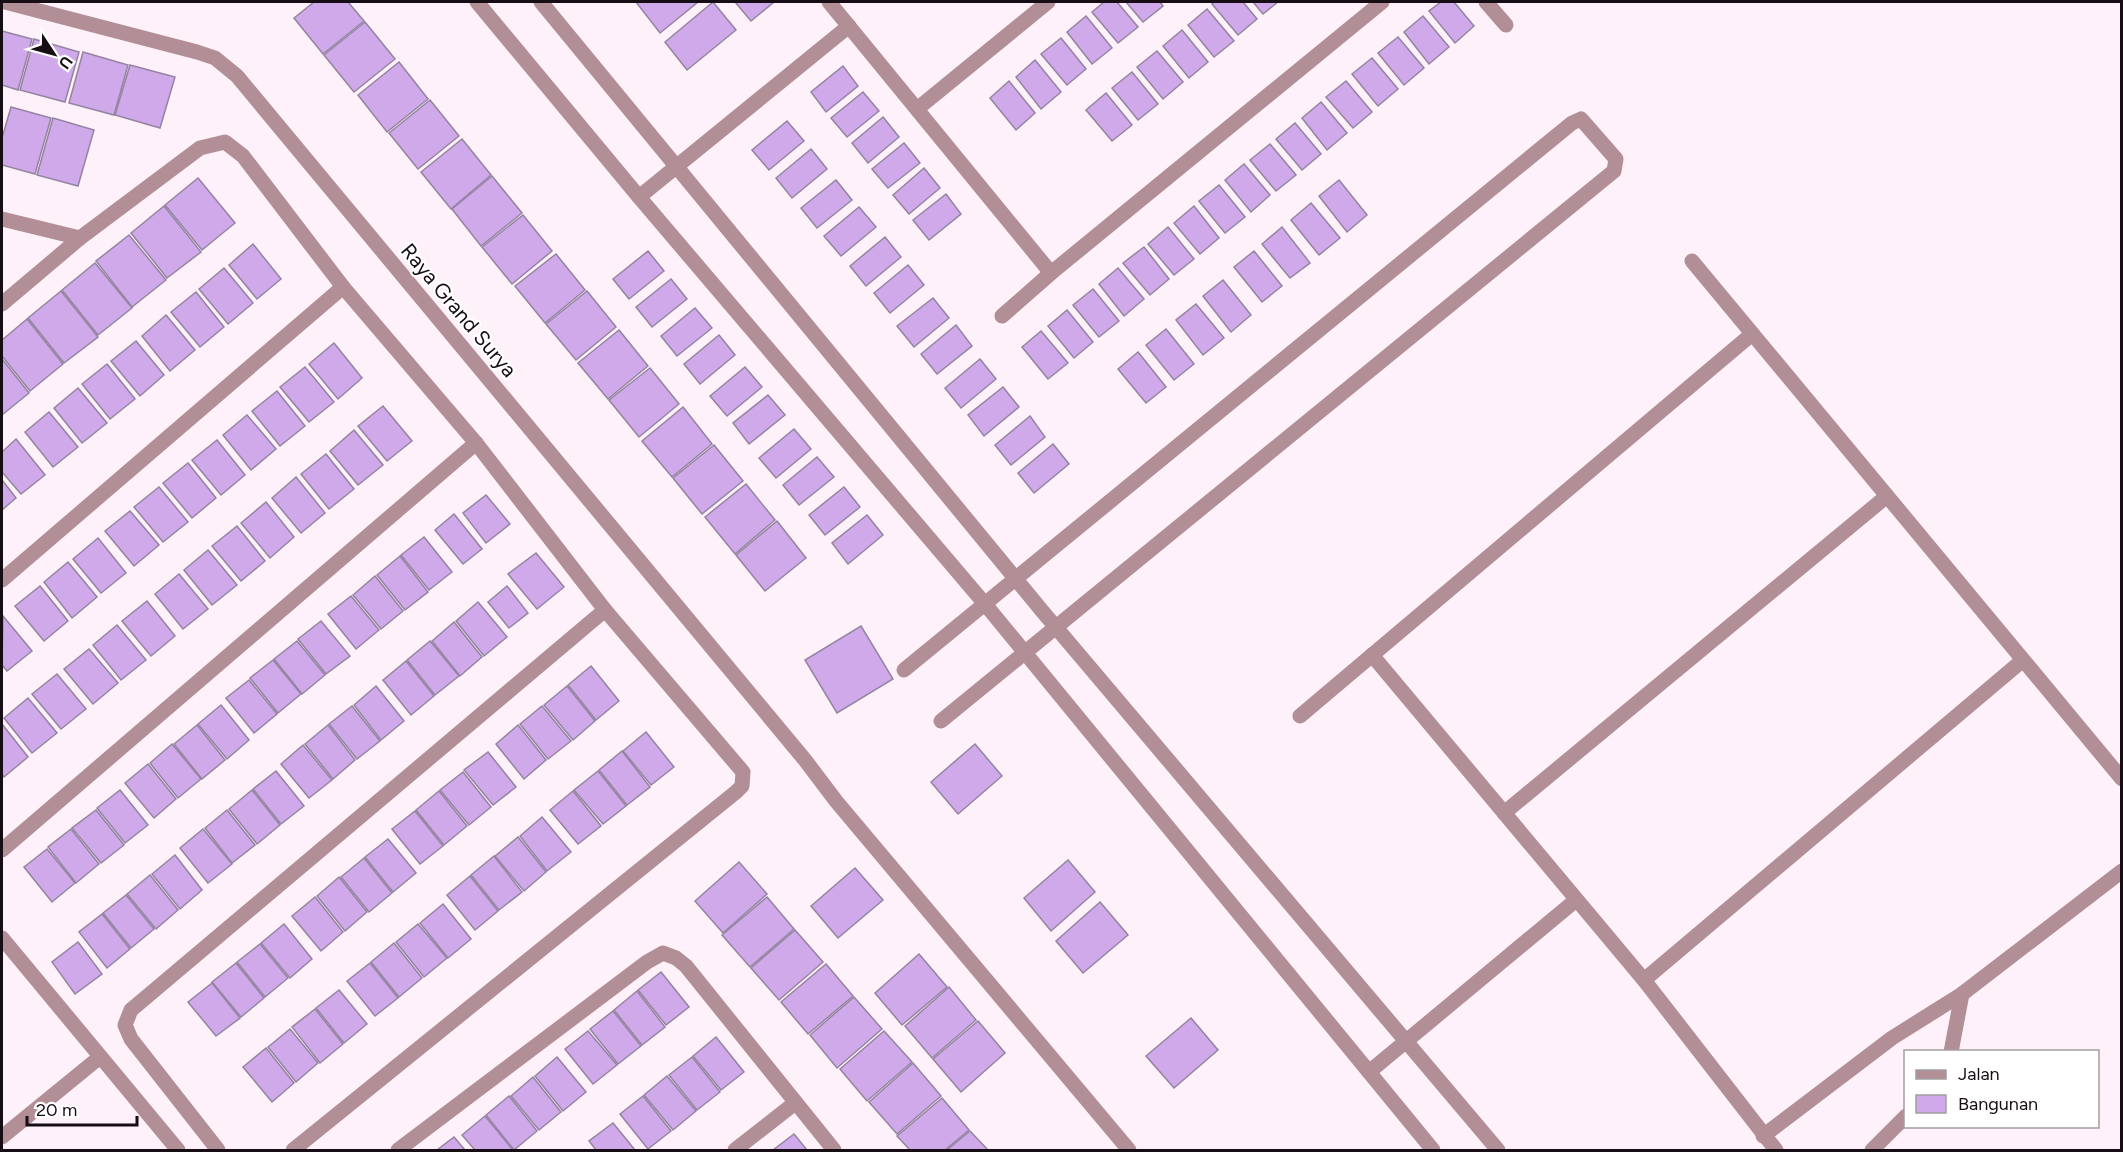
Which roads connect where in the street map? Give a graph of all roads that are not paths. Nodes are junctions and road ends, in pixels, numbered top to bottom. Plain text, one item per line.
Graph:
1 (5, 2) edge
2 (477, 2) edge
3 (541, 2) edge
4 (828, 2) edge
5 (1048, 2) edge
6 (1382, 2) edge
7 (1486, 2) edge
8 (1506, 25) dead end
9 (849, 26) junction
10 (917, 110) junction
11 (678, 166) junction
12 (639, 197) junction
13 (2, 219) edge
14 (80, 238) junction
15 (1692, 261) dead end
16 (1051, 273) junction
17 (343, 287) junction
18 (2, 304) edge
19 (1002, 316) dead end
20 (1752, 334) junction
21 (476, 443) junction
22 (1887, 496) junction
23 (2, 580) edge
24 (1020, 583) junction
25 (989, 609) junction
26 (605, 610) junction
27 (1056, 626) junction
28 (1024, 652) junction
29 (1372, 655) junction
30 (2024, 660) junction
31 (904, 670) dead end
32 (1300, 716) dead end
33 (941, 721) dead end
34 (2121, 779) edge
35 (1504, 813) junction
36 (2, 850) edge
37 (2121, 871) edge
38 (1576, 900) junction
39 (2, 938) edge
40 (1644, 980) junction
41 (1962, 994) junction
42 (1406, 1041) junction
43 (1951, 1050) edge
44 (100, 1057) junction
45 (1369, 1072) junction
46 (795, 1103) junction
47 (1904, 1117) edge
48 (1763, 1136) junction
49 (2, 1137) edge
50 (178, 1150) edge
51 (218, 1150) edge
52 (293, 1150) edge
53 (398, 1150) edge
54 (735, 1150) edge
55 (834, 1150) edge
56 (1129, 1150) edge
57 (1433, 1150) edge
58 (1498, 1150) edge
59 (1776, 1150) edge
60 (1872, 1150) edge

1 - 56 street, Raya Grand Surya
2 - 12 street
3 - 11 street
4 - 9 street
5 - 10 street
6 - 16 street
7 - 8 street
9 - 10 street
9 - 11 street
10 - 16 street
11 - 12 street
11 - 24 street
12 - 25 street
13 - 14 street
14 - 17 street
14 - 18 street
15 - 20 street
16 - 19 street
17 - 21 street
17 - 23 street
20 - 22 street
20 - 29 street
21 - 26 street
21 - 36 street
22 - 30 street
22 - 35 street
24 - 25 street
24 - 27 street
24 - 27 street
25 - 28 street
25 - 31 street
26 - 51 street
26 - 52 street
27 - 28 street
27 - 42 street
28 - 33 street
28 - 45 street
29 - 32 street
29 - 35 street
30 - 34 street
30 - 40 street
35 - 38 street
37 - 41 street
38 - 40 street
38 - 42 street
39 - 44 street
40 - 48 street
41 - 43 street
41 - 48 street
42 - 45 street
42 - 58 street
44 - 49 street
44 - 50 street
45 - 57 street
46 - 53 street
46 - 54 street
46 - 55 street
47 - 60 street
48 - 59 street

